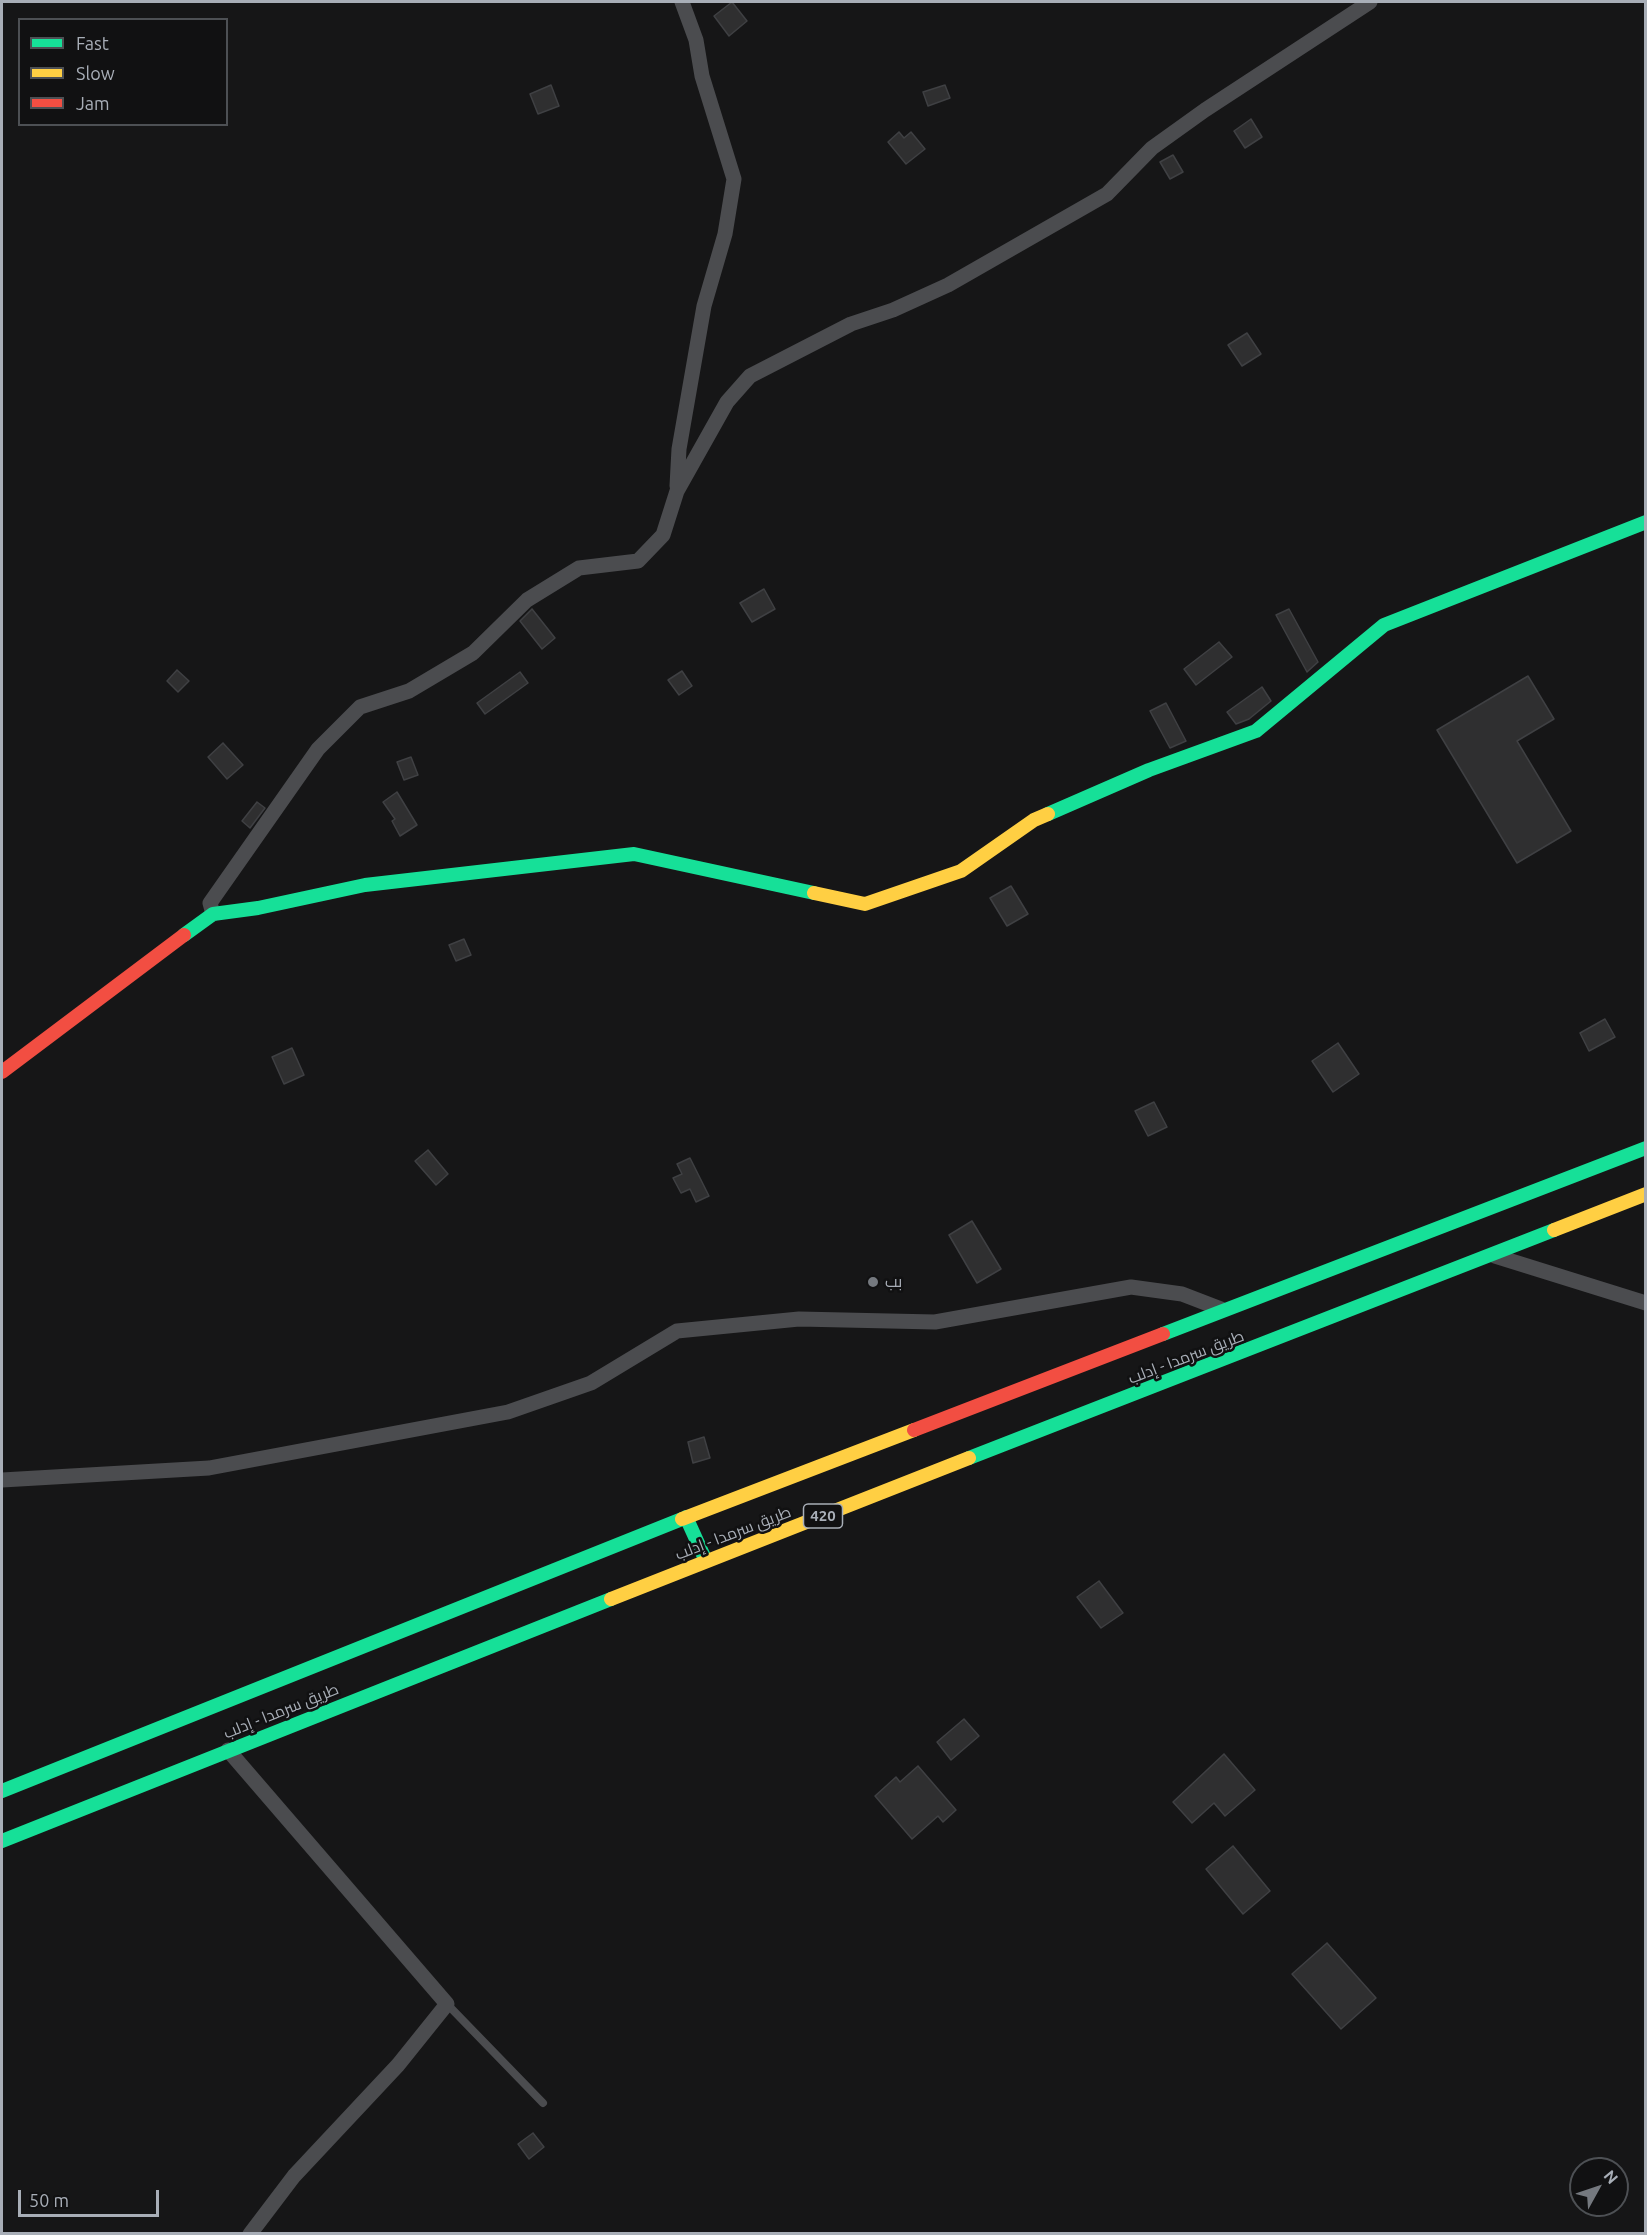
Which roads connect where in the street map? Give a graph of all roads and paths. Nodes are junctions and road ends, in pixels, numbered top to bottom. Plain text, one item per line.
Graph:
1 (682, 2) edge
2 (1370, 2) edge
3 (677, 490) junction
4 (1646, 522) edge
5 (213, 914) junction
6 (2, 1072) edge
7 (1646, 1148) edge
8 (1646, 1194) edge
9 (1492, 1255) junction
10 (1646, 1304) edge
11 (1224, 1310) junction
12 (2, 1480) edge
13 (686, 1517) junction
14 (706, 1561) junction
15 (228, 1750) junction
16 (2, 1791) edge
17 (2, 1841) edge
18 (447, 2004) junction
19 (543, 2103) dead end
20 (250, 2234) edge

1 - 3 street
2 - 3 street
3 - 5 street
4 - 5 main road
5 - 6 main road
7 - 11 main road, طريق سرمدا - إدلب
8 - 9 main road, طريق سرمدا - إدلب / 420
9 - 10 street
9 - 14 main road, طريق سرمدا - إدلب / 420
11 - 12 street
11 - 13 main road, طريق سرمدا - إدلب
13 - 14 main road
13 - 16 main road, طريق سرمدا - إدلب
14 - 15 main road, طريق سرمدا - إدلب / 420
15 - 17 main road, طريق سرمدا - إدلب / 420
15 - 18 street
18 - 19 lane
18 - 20 street

